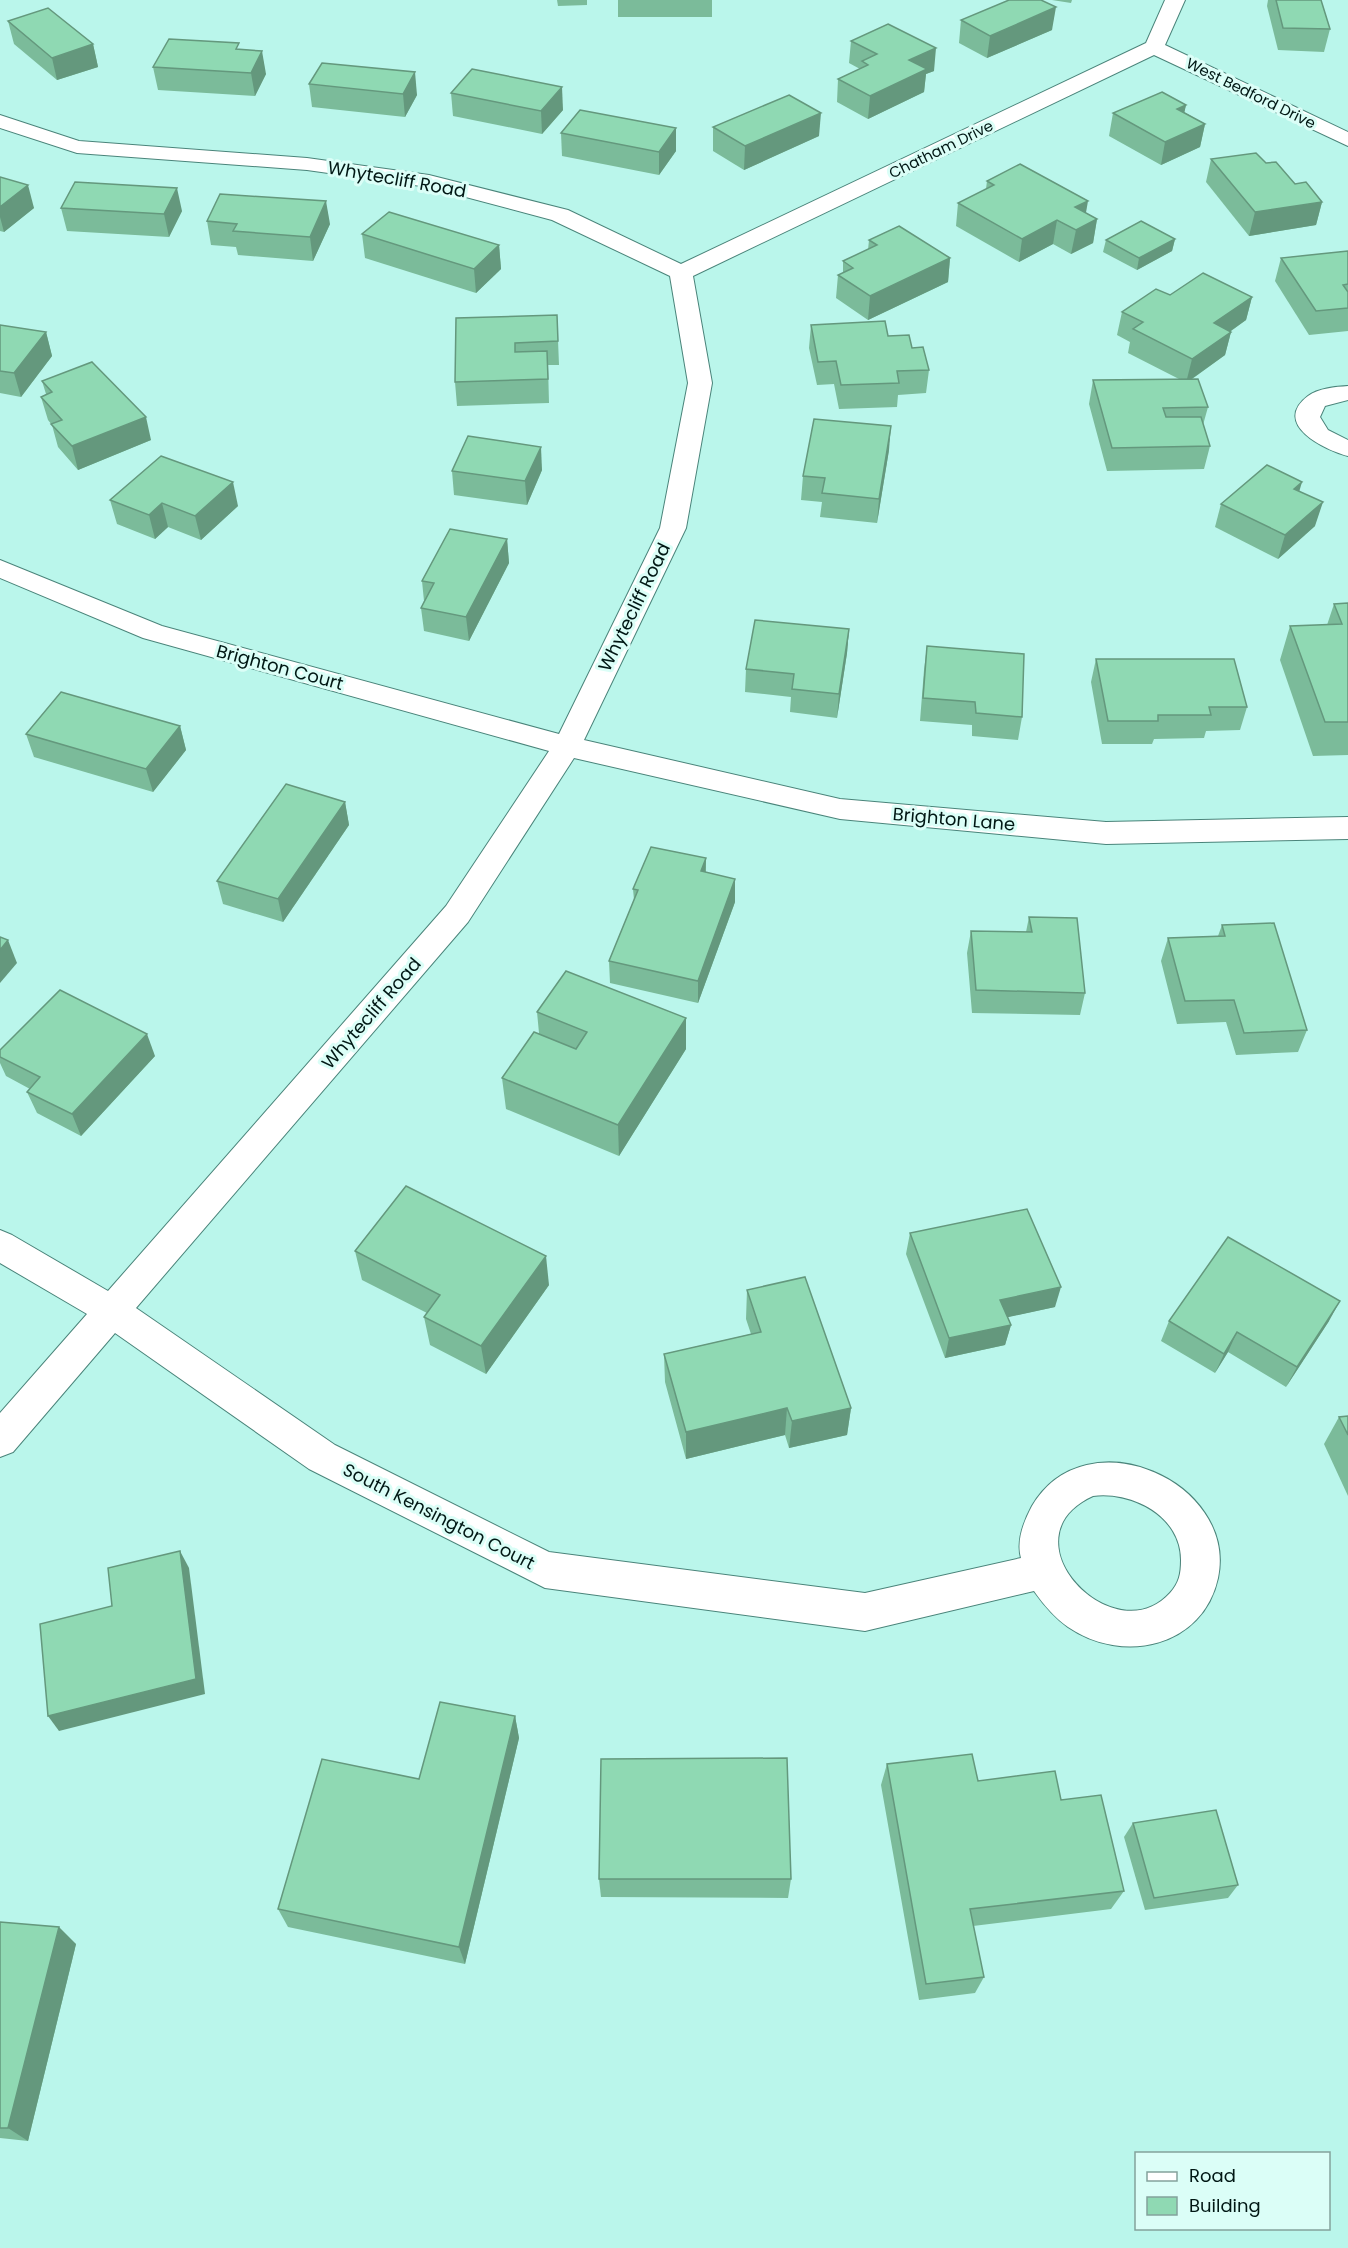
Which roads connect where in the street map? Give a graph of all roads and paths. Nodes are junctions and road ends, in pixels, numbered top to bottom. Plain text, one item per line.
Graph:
1 (1175, 0) edge
2 (1155, 47) junction
3 (0, 121) edge
4 (1348, 140) edge
5 (681, 273) junction
6 (1348, 393) edge
7 (1348, 448) edge
8 (0, 568) edge
9 (567, 746) junction
10 (1348, 828) edge
11 (0, 1245) edge
12 (112, 1311) junction
13 (0, 1440) edge
14 (1043, 1571) junction

1 - 2 street
2 - 4 street, West Bedford Drive
2 - 5 street, Chatham Drive
3 - 5 street, Whytecliff Road
5 - 9 street, Whytecliff Road
6 - 7 street
8 - 9 street, Brighton Court
9 - 10 street, Brighton Lane
9 - 12 street, Whytecliff Road
11 - 12 street, South Kensington Court
12 - 13 street, Whytecliff Road
12 - 14 street, South Kensington Court
14 - 14 street

